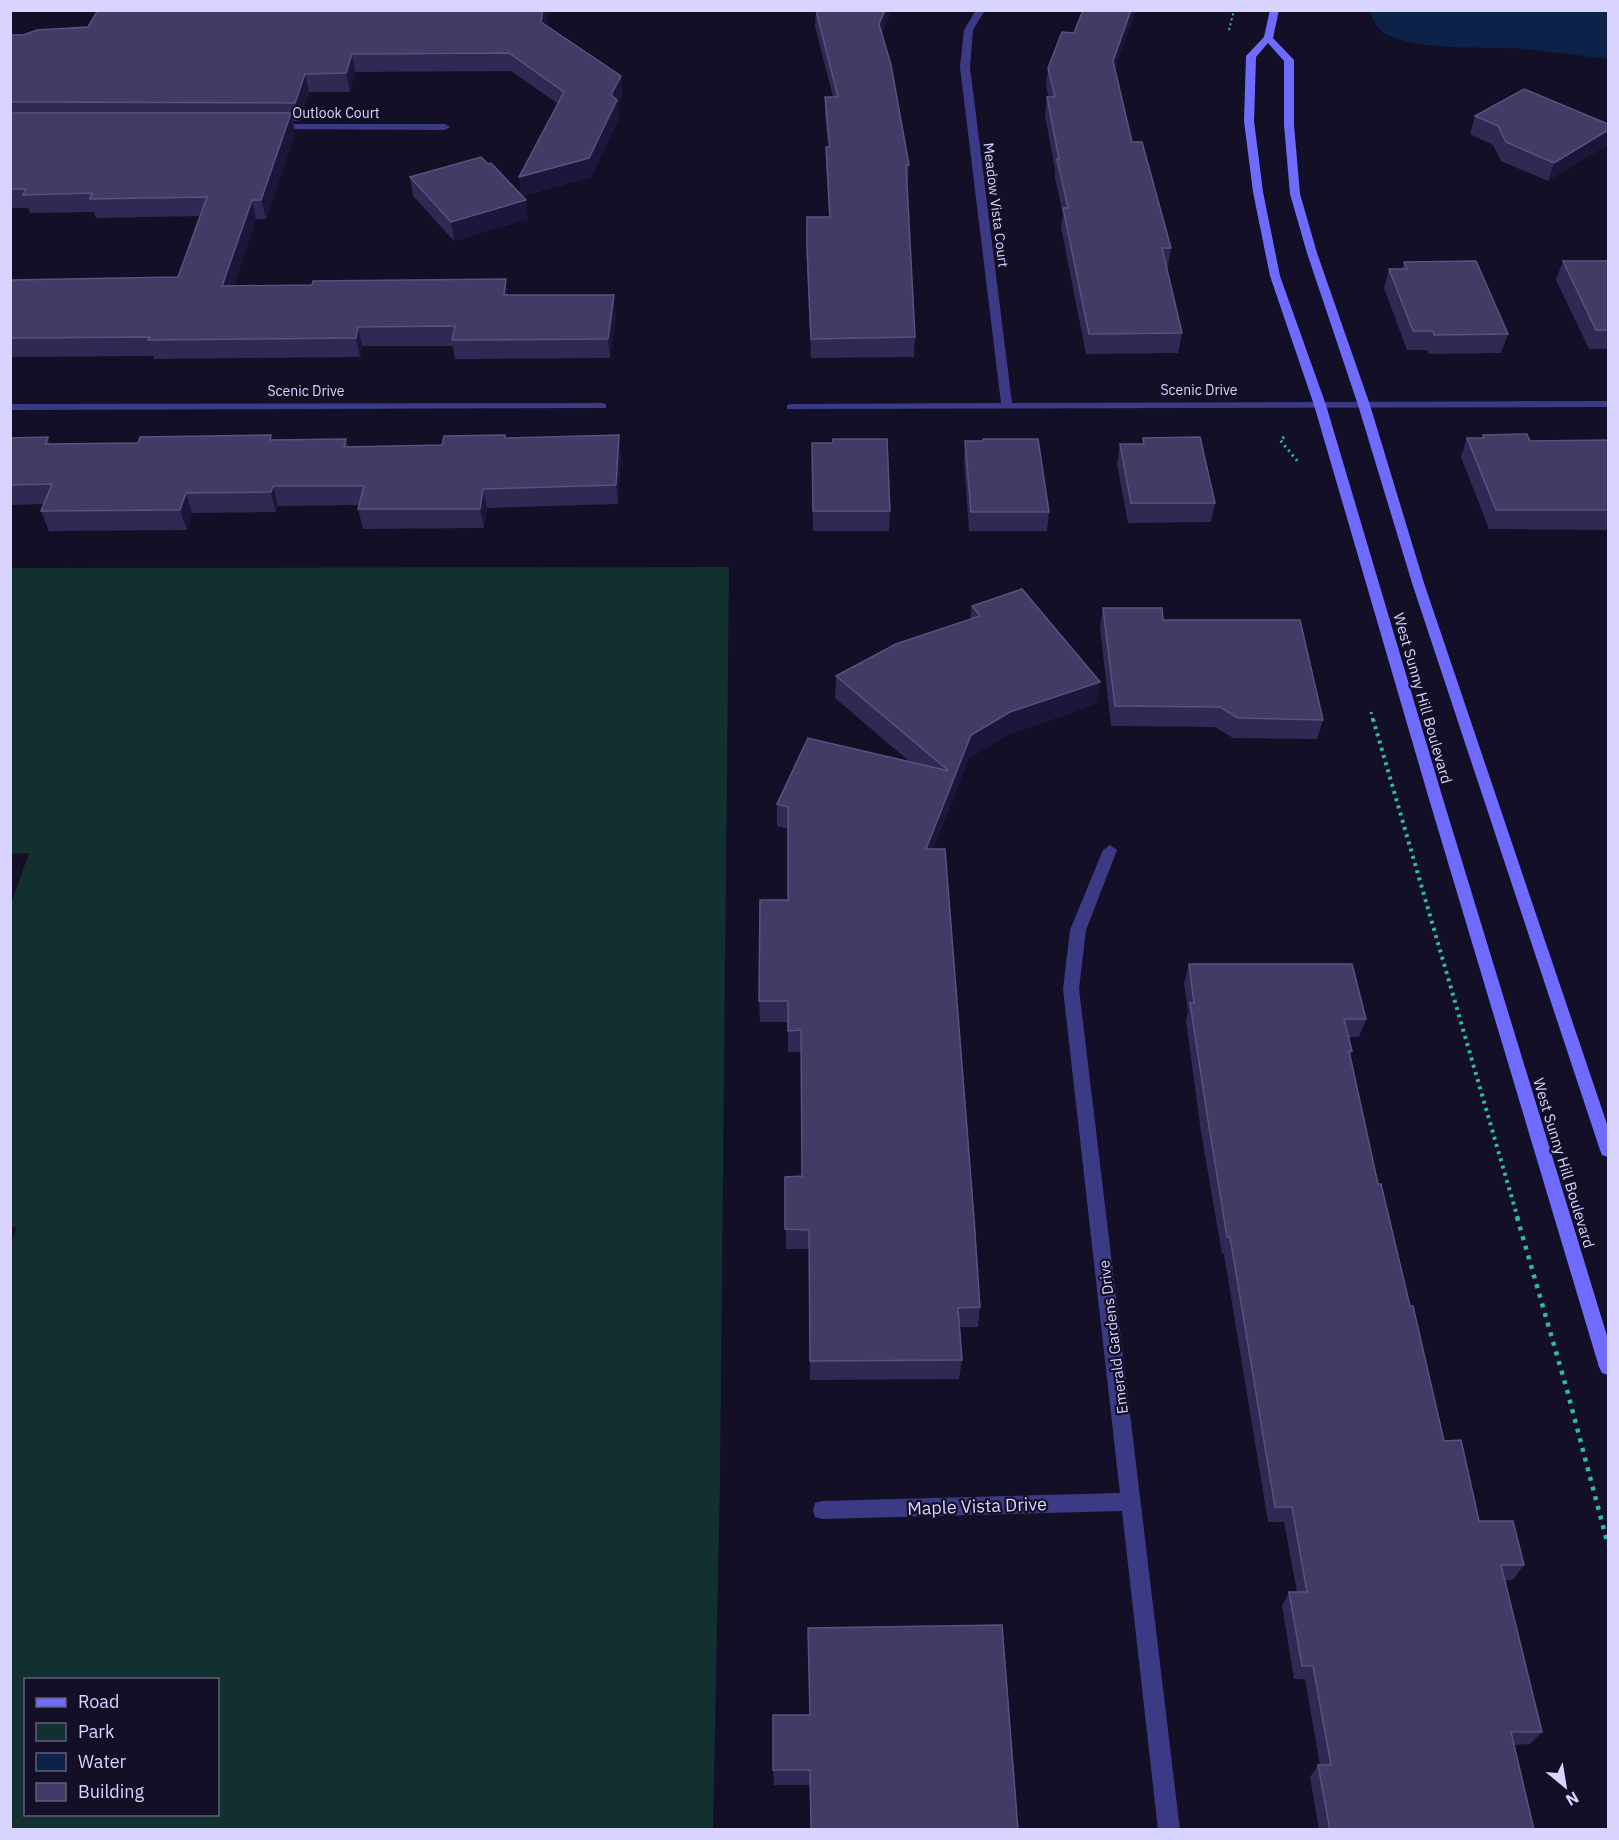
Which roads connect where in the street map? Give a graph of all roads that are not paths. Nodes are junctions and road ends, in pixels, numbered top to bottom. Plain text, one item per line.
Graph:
1 (981, 10) edge
2 (1275, 10) edge
3 (1268, 38) junction
4 (269, 127) edge
5 (445, 127) dead end
6 (1608, 404) edge
7 (1320, 405) junction
8 (1364, 405) junction
9 (602, 406) dead end
10 (10, 407) edge
11 (790, 407) dead end
12 (1007, 407) junction
13 (1110, 850) dead end
14 (1608, 1150) edge
15 (1608, 1367) edge
16 (1132, 1502) junction
17 (822, 1510) dead end
18 (1169, 1830) edge

1 - 12 street, Meadow Vista Court
2 - 3 street, West Sunny Hill Boulevard
3 - 7 street, West Sunny Hill Boulevard
3 - 8 street, West Sunny Hill Boulevard
4 - 5 street, Outlook Court
6 - 8 street, Scenic Drive
7 - 8 street, Scenic Drive
7 - 12 street, Scenic Drive
7 - 15 street, West Sunny Hill Boulevard
8 - 14 street, West Sunny Hill Boulevard
9 - 10 street, Scenic Drive
11 - 12 street, Scenic Drive
13 - 16 street, Emerald Gardens Drive
16 - 17 street, Maple Vista Drive
16 - 18 street, Emerald Gardens Drive

